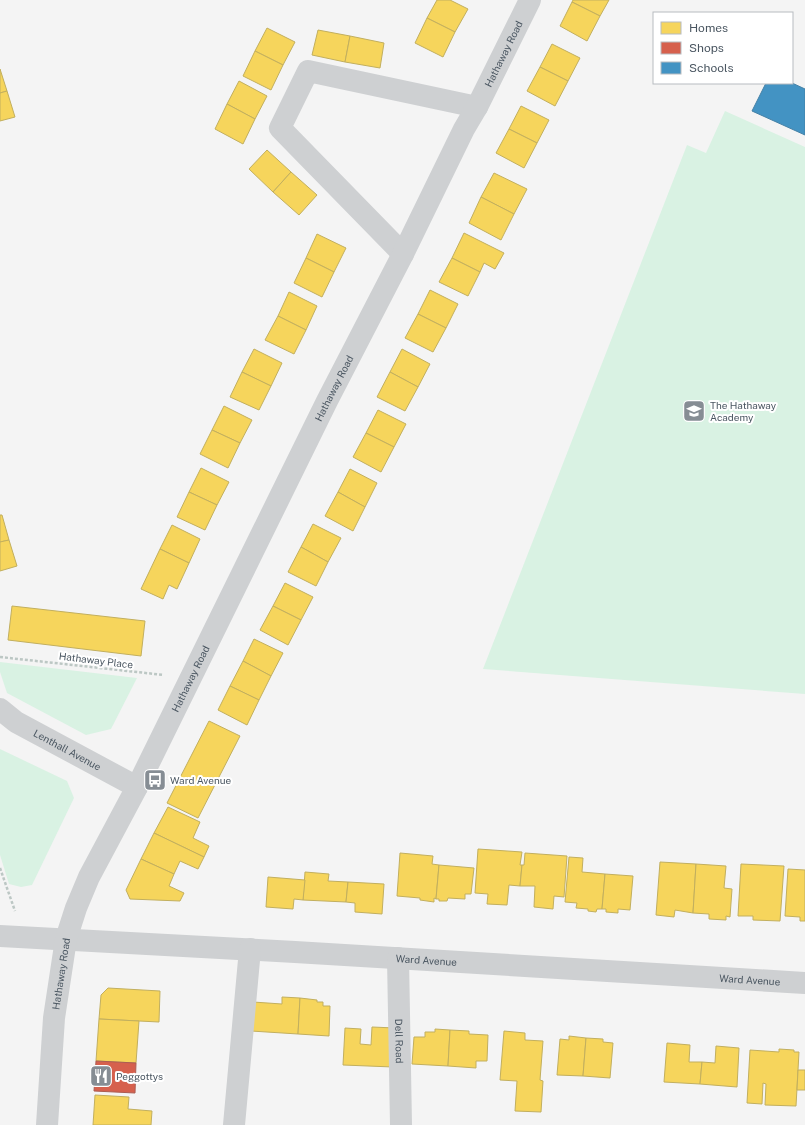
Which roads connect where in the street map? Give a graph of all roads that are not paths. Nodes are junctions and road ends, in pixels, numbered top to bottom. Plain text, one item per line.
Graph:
1 (530, 0) edge
2 (477, 107) junction
3 (403, 254) junction
4 (0, 709) edge
5 (137, 788) junction
6 (0, 936) edge
7 (66, 939) junction
8 (250, 949) junction
9 (398, 958) junction
10 (805, 983) edge
11 (47, 1125) edge
12 (234, 1125) edge
13 (401, 1125) edge

1 - 2 street, Hathaway Road
2 - 3 street, Hathaway Road
2 - 3 street
3 - 5 street, Hathaway Road
4 - 5 street, Lenthall Avenue
5 - 7 street, Hathaway Road
6 - 7 street, Ward Avenue
7 - 8 street, Ward Avenue
7 - 11 street, Hathaway Road
8 - 9 street, Ward Avenue
8 - 12 street
9 - 10 street, Ward Avenue
9 - 13 street, Dell Road

